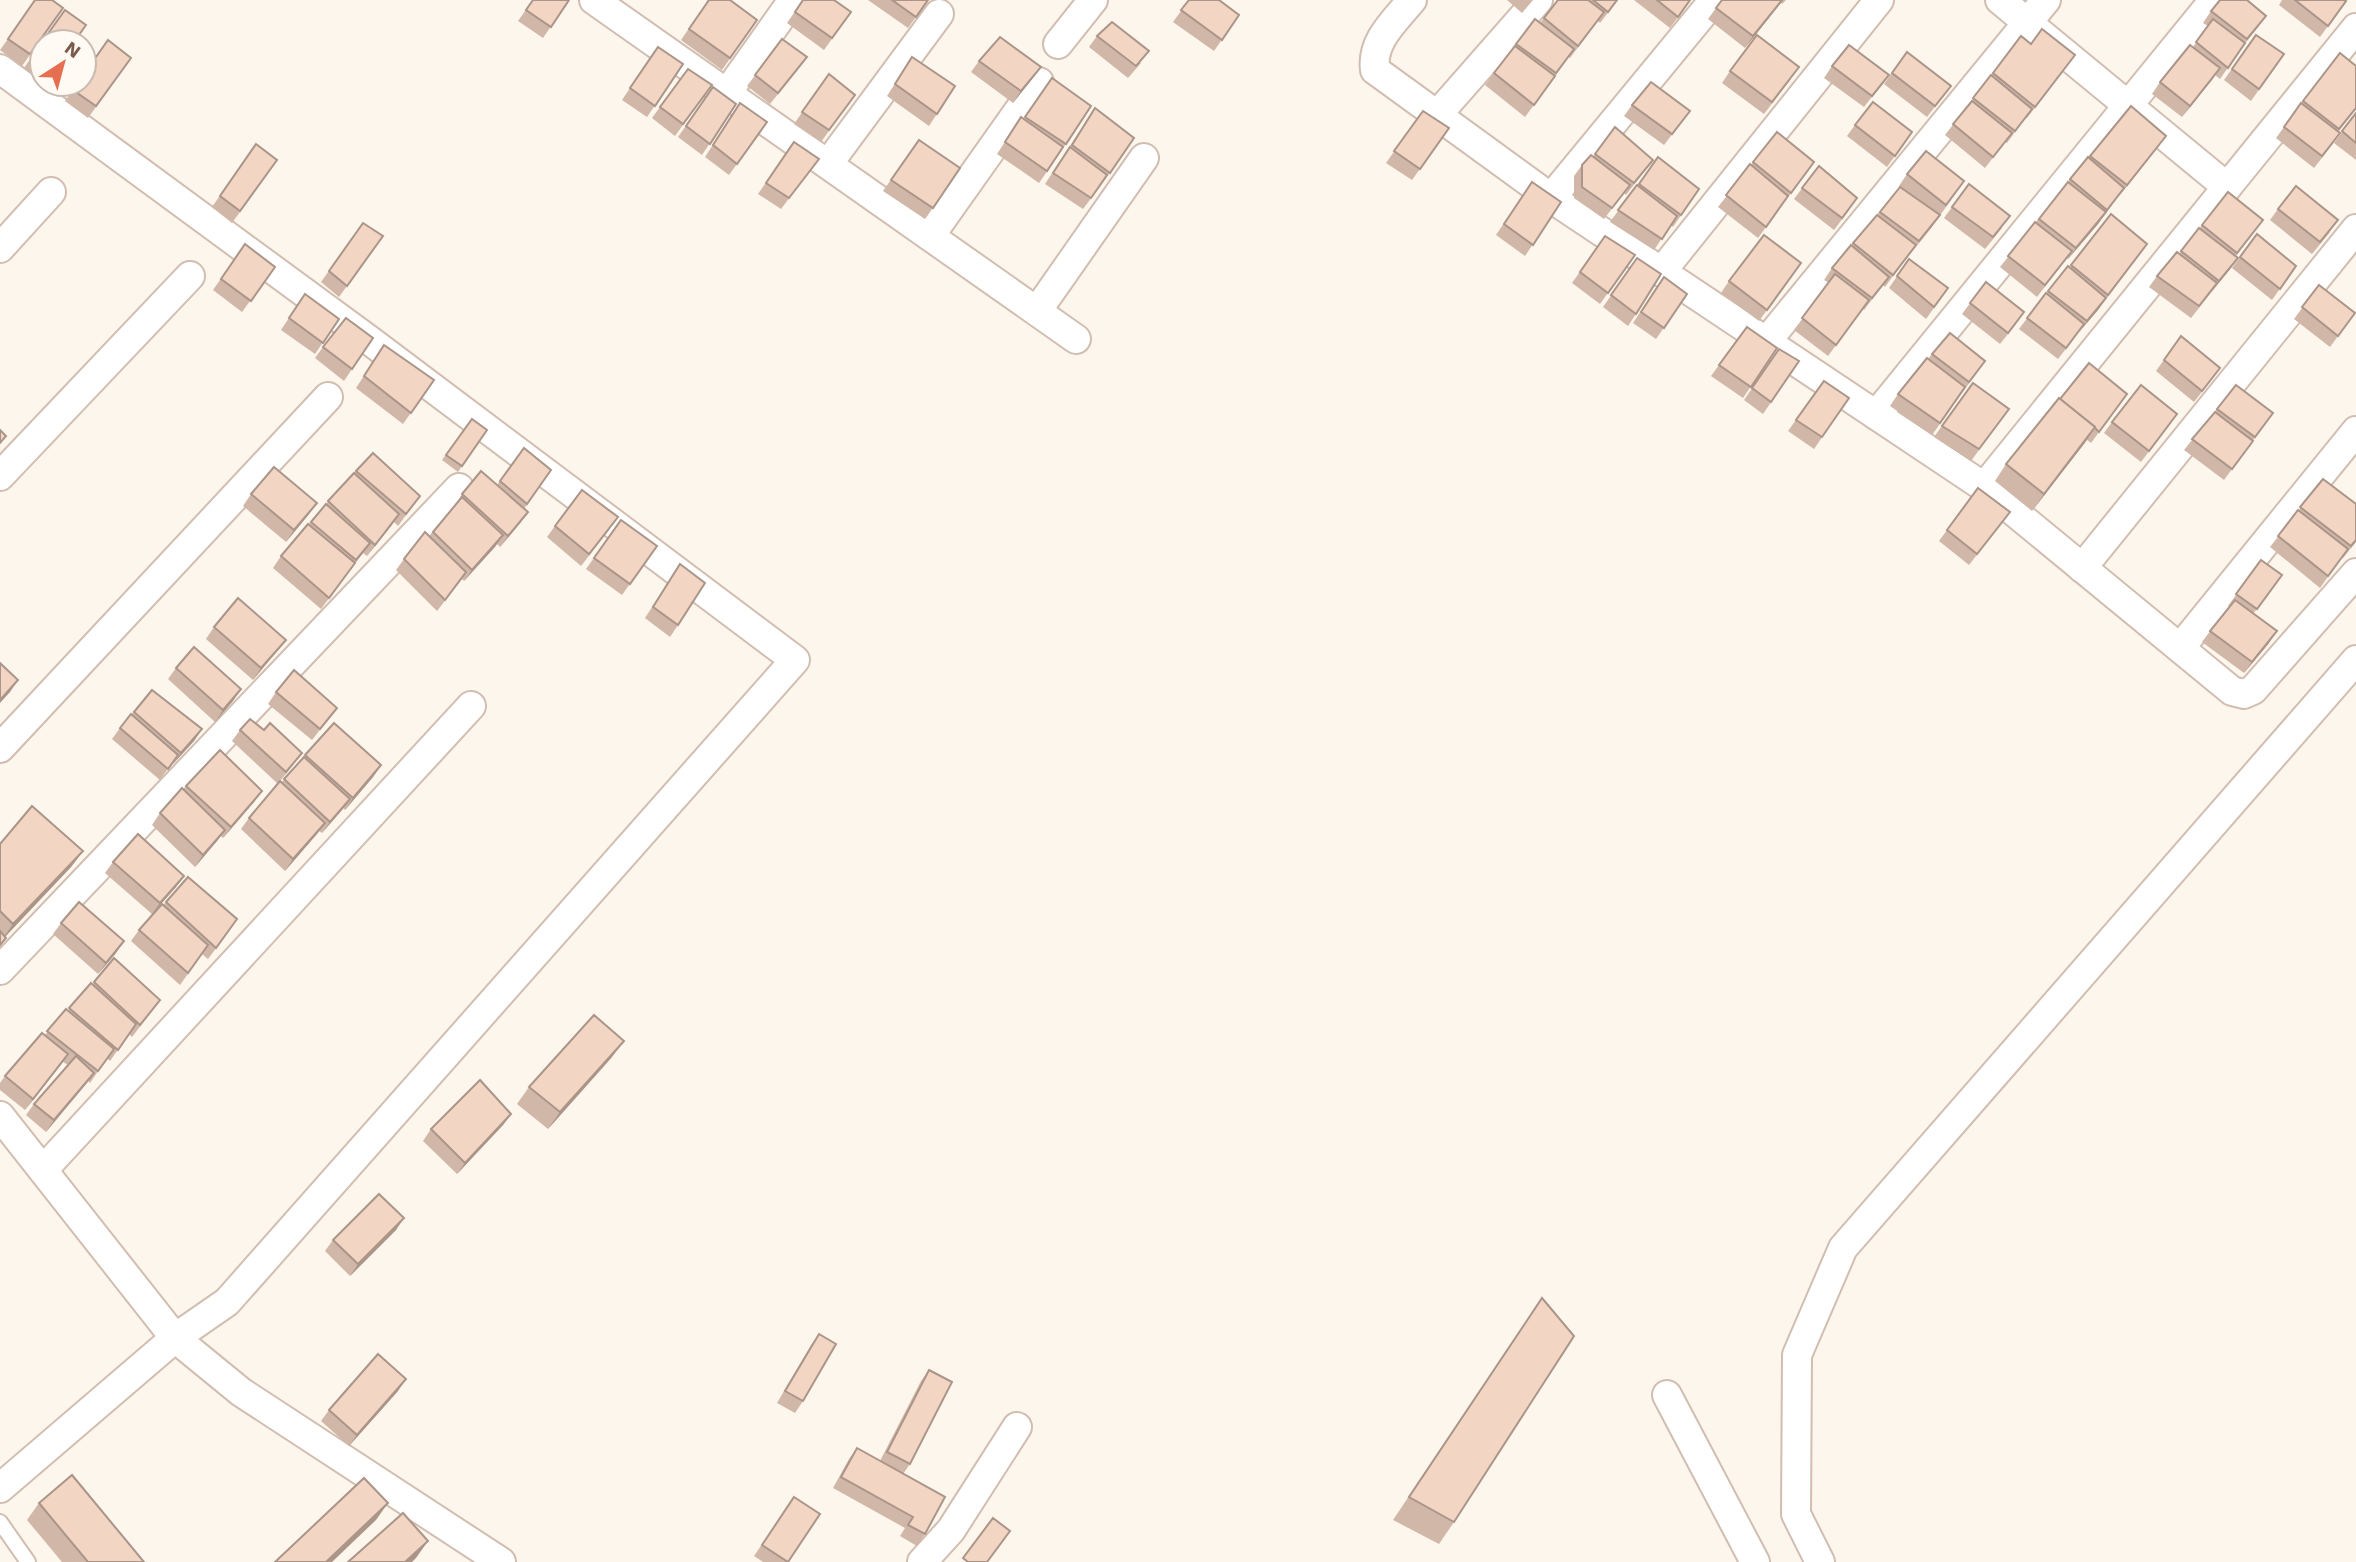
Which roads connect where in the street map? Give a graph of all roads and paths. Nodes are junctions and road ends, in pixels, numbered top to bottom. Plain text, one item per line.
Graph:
1 (793, 0) edge
2 (1093, 0) edge
3 (1412, 0) edge
4 (1538, 0) edge
5 (1714, 0) edge
6 (1879, 0) edge
7 (2000, 0) edge
8 (2046, 0) edge
9 (2214, 0) edge
10 (610, 4) edge
11 (939, 14) dead end
12 (2027, 23) junction
13 (1058, 44) dead end
14 (2351, 46) edge
15 (0, 69) edge
16 (1039, 82) edge
17 (727, 93) junction
18 (2128, 106) junction
19 (1437, 115) junction
20 (1144, 158) dead end
21 (828, 164) junction
22 (2227, 187) junction
23 (51, 192) dead end
24 (1551, 198) junction
25 (2356, 229) edge
26 (930, 236) junction
27 (0, 248) edge
28 (1662, 271) junction
29 (190, 276) dead end
30 (1037, 311) junction
31 (1076, 339) dead end
32 (1766, 342) junction
33 (328, 397) dead end
34 (1876, 415) junction
35 (2356, 431) edge
36 (0, 476) edge
37 (1984, 487) junction
38 (459, 488) dead end
39 (2082, 568) junction
40 (2356, 573) edge
41 (2180, 648) junction
42 (2356, 660) edge
43 (471, 706) dead end
44 (0, 748) edge
45 (0, 971) edge
46 (0, 1116) edge
47 (43, 1170) junction
48 (175, 1339) junction
49 (1667, 1395) dead end
50 (1017, 1427) dead end
51 (0, 1488) edge
52 (0, 1522) edge
53 (28, 1562) edge
54 (501, 1562) edge
55 (922, 1562) edge
56 (1755, 1562) edge
57 (1820, 1562) edge

1 - 17 street
2 - 13 street
3 - 19 street
4 - 19 street
5 - 24 street
6 - 28 street
7 - 12 street
8 - 12 street
9 - 18 street
10 - 17 street
11 - 21 street
12 - 18 street
12 - 32 street
14 - 22 street
15 - 48 street
16 - 26 street
17 - 21 street
18 - 22 street
18 - 34 street
19 - 24 street
20 - 30 street
21 - 26 street
22 - 37 street
23 - 27 street
24 - 28 street
25 - 39 street
26 - 30 street
28 - 32 street
29 - 36 street
30 - 31 street
32 - 34 street
33 - 44 street
34 - 37 street
35 - 41 street
37 - 39 street
38 - 45 street
39 - 41 street
40 - 41 street
42 - 57 street
43 - 47 street
46 - 47 street
47 - 48 street
48 - 51 street
48 - 54 street
49 - 56 street
50 - 55 street
52 - 53 lane

